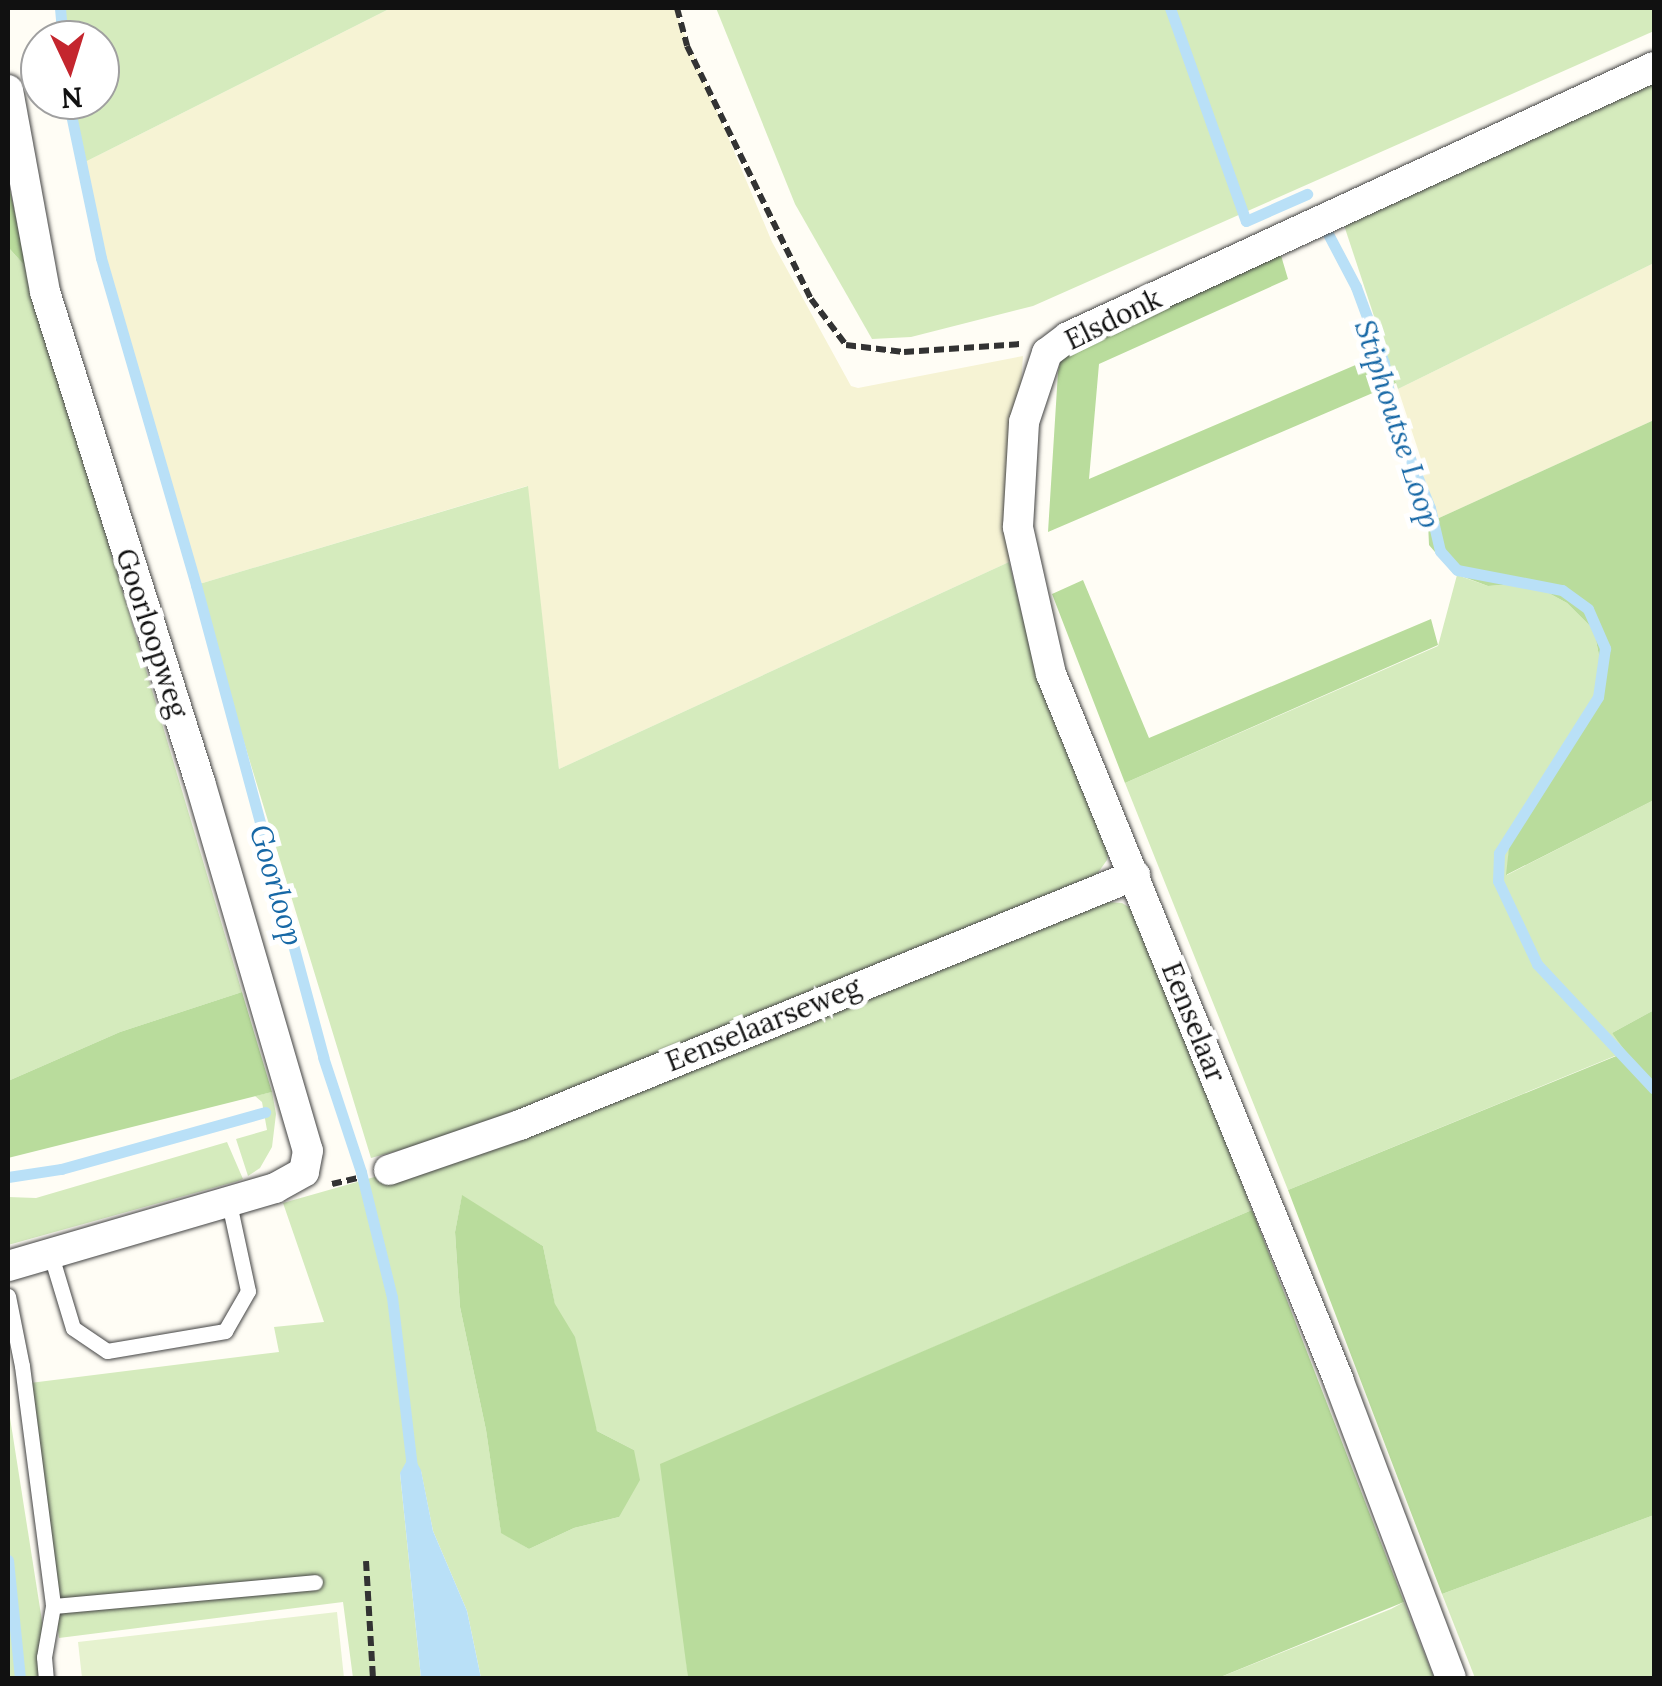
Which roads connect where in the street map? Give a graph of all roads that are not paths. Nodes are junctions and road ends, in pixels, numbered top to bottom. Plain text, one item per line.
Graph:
1 (1654, 68) edge
2 (8, 90) edge
3 (1048, 353) joint
4 (1135, 875) junction
5 (389, 1170) dead end
6 (228, 1203) junction
7 (50, 1252) junction
8 (8, 1266) edge
9 (8, 1296) edge
10 (314, 1582) dead end
11 (53, 1606) junction
12 (46, 1678) edge
13 (1451, 1678) edge

1 - 3 street, Elsdonk
2 - 6 street, Goorloopweg
3 - 4 street, Eenselaar
4 - 5 street, Eenselaarseweg
4 - 13 street, Eenselaar
6 - 7 street
6 - 7 lane
7 - 8 street
9 - 11 lane
10 - 11 lane
11 - 12 lane

